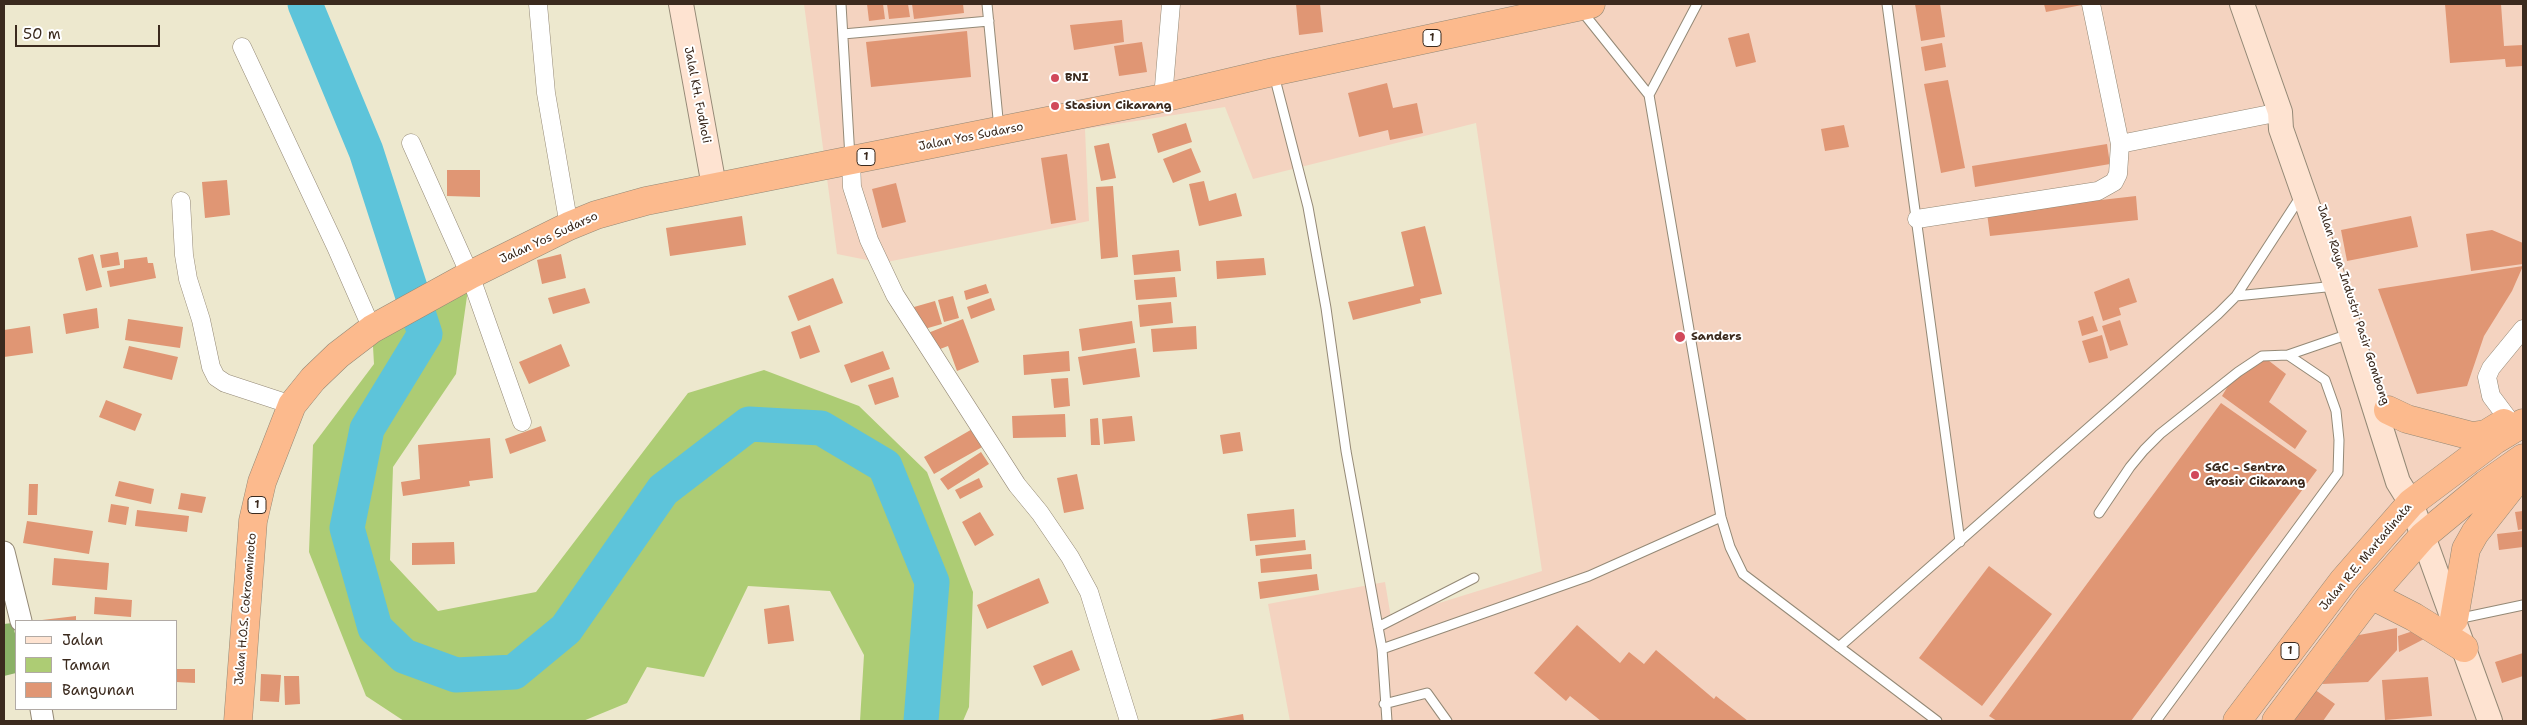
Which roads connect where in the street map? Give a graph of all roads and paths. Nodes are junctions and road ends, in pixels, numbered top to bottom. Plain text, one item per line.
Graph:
1 (538, 4) edge
2 (681, 4) edge
3 (841, 4) edge
4 (987, 4) edge
5 (1171, 4) edge
6 (1697, 4) edge
7 (1887, 4) edge
8 (2091, 4) edge
9 (2242, 4) edge
10 (1585, 5) edge
11 (989, 21) junction
12 (843, 34) junction
13 (242, 47) dead end
14 (1273, 72) junction
15 (1649, 95) junction
16 (1163, 98) junction
17 (2280, 112) junction
18 (999, 132) junction
19 (411, 144) dead end
20 (2120, 144) junction
21 (851, 160) junction
22 (714, 186) junction
23 (2303, 193) junction
24 (181, 201) dead end
25 (1917, 219) junction
26 (569, 226) junction
27 (468, 276) junction
28 (2341, 285) junction
29 (2236, 296) junction
30 (374, 328) junction
31 (2523, 329) edge
32 (2356, 332) junction
33 (2288, 355) junction
34 (292, 405) junction
35 (2388, 410) junction
36 (2518, 419) edge
37 (522, 422) dead end
38 (2523, 458) edge
39 (2523, 472) edge
40 (2410, 503) junction
41 (2099, 513) dead end
42 (1721, 517) junction
43 (2423, 536) junction
44 (1960, 542) junction
45 (4, 552) edge
46 (1474, 578) dead end
47 (2371, 595) junction
48 (2523, 605) edge
49 (2454, 619) junction
50 (20, 620) edge
51 (1378, 627) junction
52 (1839, 647) junction
53 (2464, 648) junction
54 (1382, 649) junction
55 (1384, 704) junction
56 (238, 721) edge
57 (1129, 721) edge
58 (1387, 721) edge
59 (1447, 721) edge
60 (1937, 721) edge
61 (2156, 721) edge
62 (2237, 721) edge
63 (2276, 721) edge
64 (2490, 721) edge

1 - 26 street
2 - 22 main road, Jalal KH. Fudholi
3 - 12 lane
4 - 11 lane
5 - 16 street
6 - 15 lane
7 - 25 lane
8 - 20 street
9 - 17 main road, Jalan Raya Industri Pasir Gombong
10 - 14 highway, Jalan Yos Sudarso / 1
10 - 15 lane
11 - 12 lane
11 - 18 lane
12 - 21 lane
13 - 30 street
14 - 16 highway, Jalan Yos Sudarso / 1
14 - 51 lane
15 - 42 lane
16 - 18 highway, Jalan Yos Sudarso / 1
17 - 20 street
17 - 23 main road, Jalan Raya Industri Pasir Gombong
17 - 28 main road, Jalan Raya Industri Pasir Gombong
18 - 21 highway, Jalan Yos Sudarso / 1
19 - 27 street
20 - 25 street
21 - 22 highway, Jalan Yos Sudarso / 1
21 - 57 street
22 - 26 highway, Jalan Yos Sudarso / 1
23 - 28 main road, Jalan Raya Industri Pasir Gombong
23 - 29 lane
24 - 34 street
25 - 44 lane
26 - 27 highway, Jalan Yos Sudarso / 1
27 - 30 highway, Jalan Yos Sudarso / 1
27 - 37 street
28 - 29 lane
28 - 32 main road, Jalan Raya Industri Pasir Gombong
29 - 44 lane
30 - 34 highway, Jalan H.O.S. Cokroaminoto / 1
31 - 36 street
32 - 33 lane
32 - 35 main road, Jalan Raya Industri Pasir Gombong
32 - 40 main road, Jalan Raya Industri Pasir Gombong
33 - 41 lane
33 - 61 lane
34 - 56 highway, Jalan H.O.S. Cokroaminoto / 1
35 - 36 highway
35 - 40 main road, Jalan Raya Industri Pasir Gombong
36 - 40 highway, Jalan R.E. Martadinata / 1
38 - 43 highway
39 - 49 highway
40 - 43 main road, Jalan Raya Industri Pasir Gombong
40 - 62 highway, Jalan R.E. Martadinata / 1
42 - 52 lane
42 - 54 lane
43 - 47 highway
43 - 49 main road, Jalan Raya Industri Pasir Gombong
44 - 52 lane
45 - 50 street
46 - 51 lane
47 - 53 highway
47 - 63 highway
48 - 49 lane
49 - 53 main road, Jalan Raya Industri Pasir Gombong
51 - 54 lane
52 - 60 lane
53 - 64 main road, Jalan Raya Industri Pasir Gombong
54 - 55 lane
55 - 58 lane
55 - 59 lane

